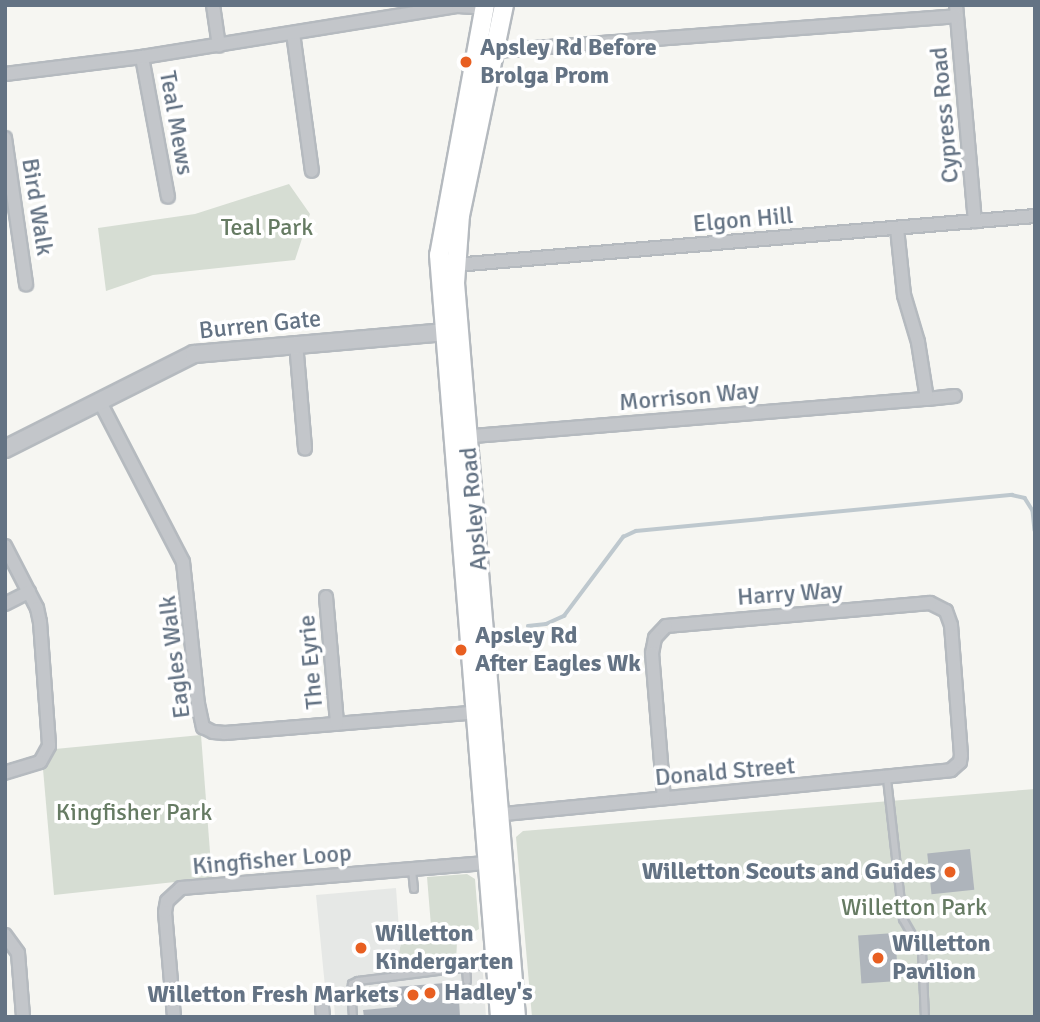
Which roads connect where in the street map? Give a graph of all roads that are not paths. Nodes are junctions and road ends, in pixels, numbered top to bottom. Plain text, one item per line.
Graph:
1 (213, 5) edge
2 (504, 5) edge
3 (485, 7) edge
4 (957, 10) edge
5 (293, 33) junction
6 (219, 46) junction
7 (495, 51) junction
8 (142, 57) junction
9 (5, 74) edge
10 (5, 138) edge
11 (312, 171) dead end
12 (168, 197) dead end
13 (1035, 216) edge
14 (975, 221) junction
15 (897, 228) junction
16 (455, 265) junction
17 (26, 284) dead end
18 (451, 331) junction
19 (296, 343) junction
20 (955, 397) dead end
21 (927, 399) junction
22 (99, 400) junction
23 (461, 437) junction
24 (5, 449) edge
25 (305, 449) dead end
26 (5, 545) edge
27 (29, 592) junction
28 (326, 597) dead end
29 (5, 604) edge
30 (482, 711) junction
31 (337, 724) junction
32 (961, 755) joint
33 (5, 773) edge
34 (887, 779) junction
35 (664, 798) junction
36 (491, 815) junction
37 (495, 862) junction
38 (412, 869) junction
39 (414, 889) dead end
40 (5, 934) edge
41 (495, 964) junction
42 (466, 967) junction
43 (467, 981) dead end
44 (23, 1017) edge
45 (174, 1017) edge
46 (353, 1017) edge
47 (500, 1017) edge
48 (516, 1017) edge
49 (925, 1017) edge

1 - 6 street
2 - 7 main road, Apsley Road
3 - 5 street
3 - 18 main road, Apsley Road
4 - 7 street
4 - 14 street, Cypress Road
5 - 6 street
5 - 11 street
6 - 8 street
7 - 16 main road, Apsley Road
8 - 9 street
8 - 12 street, Teal Mews
10 - 17 street, Bird Walk
13 - 14 street, Elgon Hill
14 - 15 street, Elgon Hill
15 - 16 street, Elgon Hill
15 - 21 street
16 - 18 main road, Apsley Road
18 - 19 street, Burren Gate
18 - 23 main road, Apsley Road
19 - 22 street, Burren Gate
19 - 25 street
20 - 21 street, Morrison Way
21 - 23 street, Morrison Way
22 - 24 street, Burren Gate
22 - 31 street, Eagles Walk
23 - 30 main road, Apsley Road
26 - 27 street
27 - 29 street
27 - 33 street
28 - 31 street, The Eyrie
30 - 31 street, Eagles Walk
30 - 36 main road, Apsley Road
32 - 34 street, Donald Street
32 - 35 street, Harry Way
34 - 35 street, Donald Street
34 - 49 lane
35 - 36 street, Donald Street
36 - 37 main road, Apsley Road
37 - 38 street, Kingfisher Loop
37 - 41 main road, Apsley Road
37 - 48 main road, Apsley Road
38 - 39 lane
38 - 45 street, Kingfisher Loop
40 - 44 street
41 - 42 lane
41 - 47 main road, Apsley Road
42 - 43 lane
42 - 46 lane

